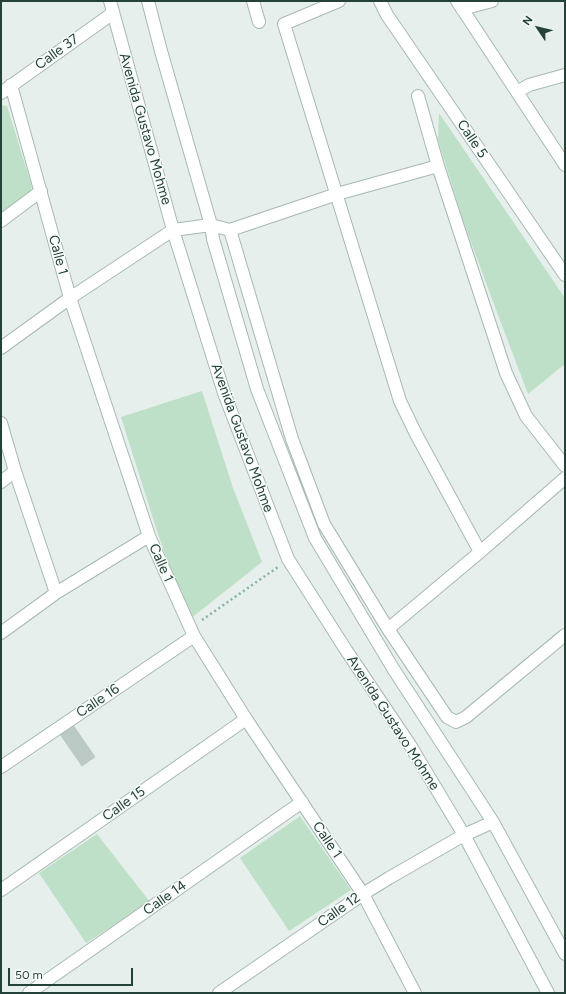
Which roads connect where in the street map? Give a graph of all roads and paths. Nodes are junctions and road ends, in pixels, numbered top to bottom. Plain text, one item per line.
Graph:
1 (148, 1) edge
2 (254, 1) edge
3 (339, 1) edge
4 (380, 1) edge
5 (492, 1) edge
6 (459, 5) edge
7 (111, 7) edge
8 (259, 22) dead end
9 (565, 75) edge
10 (11, 85) junction
11 (517, 92) junction
12 (1, 93) edge
13 (418, 96) dead end
14 (565, 165) edge
15 (438, 166) junction
16 (41, 191) junction
17 (336, 194) junction
18 (1, 222) edge
19 (211, 225) junction
20 (173, 230) junction
21 (230, 230) junction
22 (565, 275) edge
23 (70, 298) junction
24 (1, 348) edge
25 (1, 423) edge
26 (565, 466) edge
27 (15, 472) junction
28 (565, 478) edge
29 (1, 482) edge
30 (149, 536) junction
31 (480, 552) junction
32 (288, 559) junction
33 (56, 593) junction
34 (388, 629) junction
35 (192, 632) junction
36 (1, 633) edge
37 (565, 635) edge
38 (246, 719) junction
39 (1, 767) edge
40 (302, 802) junction
41 (493, 822) junction
42 (464, 835) junction
43 (1, 890) edge
44 (363, 894) junction
45 (565, 954) edge
46 (411, 991) edge
47 (29, 993) edge
48 (219, 993) edge
49 (548, 993) edge

1 - 19 street
2 - 8 street
3 - 17 street
4 - 22 street, Calle 5
5 - 6 street
6 - 11 street
7 - 10 street, Calle 37
7 - 20 street, Avenida Gustavo Mohme
9 - 11 street
10 - 12 street, Calle 37
10 - 16 street, Calle 1
11 - 14 street
13 - 15 street
15 - 17 street
15 - 26 street
16 - 18 street
16 - 23 street, Calle 1
17 - 21 street
17 - 31 street
19 - 20 street
19 - 21 street
19 - 41 street
20 - 23 street
20 - 32 street, Avenida Gustavo Mohme
21 - 34 street
23 - 24 street
23 - 30 street, Calle 1
25 - 27 street
27 - 29 street
27 - 33 street
28 - 31 street
30 - 33 street
30 - 35 street, Calle 1
31 - 34 street
32 - 35 path
32 - 42 street, Avenida Gustavo Mohme
33 - 36 street
34 - 37 street
35 - 38 street, Calle 1
35 - 39 street, Calle 16
38 - 40 street, Calle 1
38 - 43 street, Calle 15
40 - 44 street, Calle 1
40 - 47 street, Calle 14
41 - 42 street
41 - 45 street
42 - 44 street, Calle 12
42 - 49 street, Avenida Gustavo Mohme
44 - 46 street, Calle 1
44 - 48 street, Calle 12

